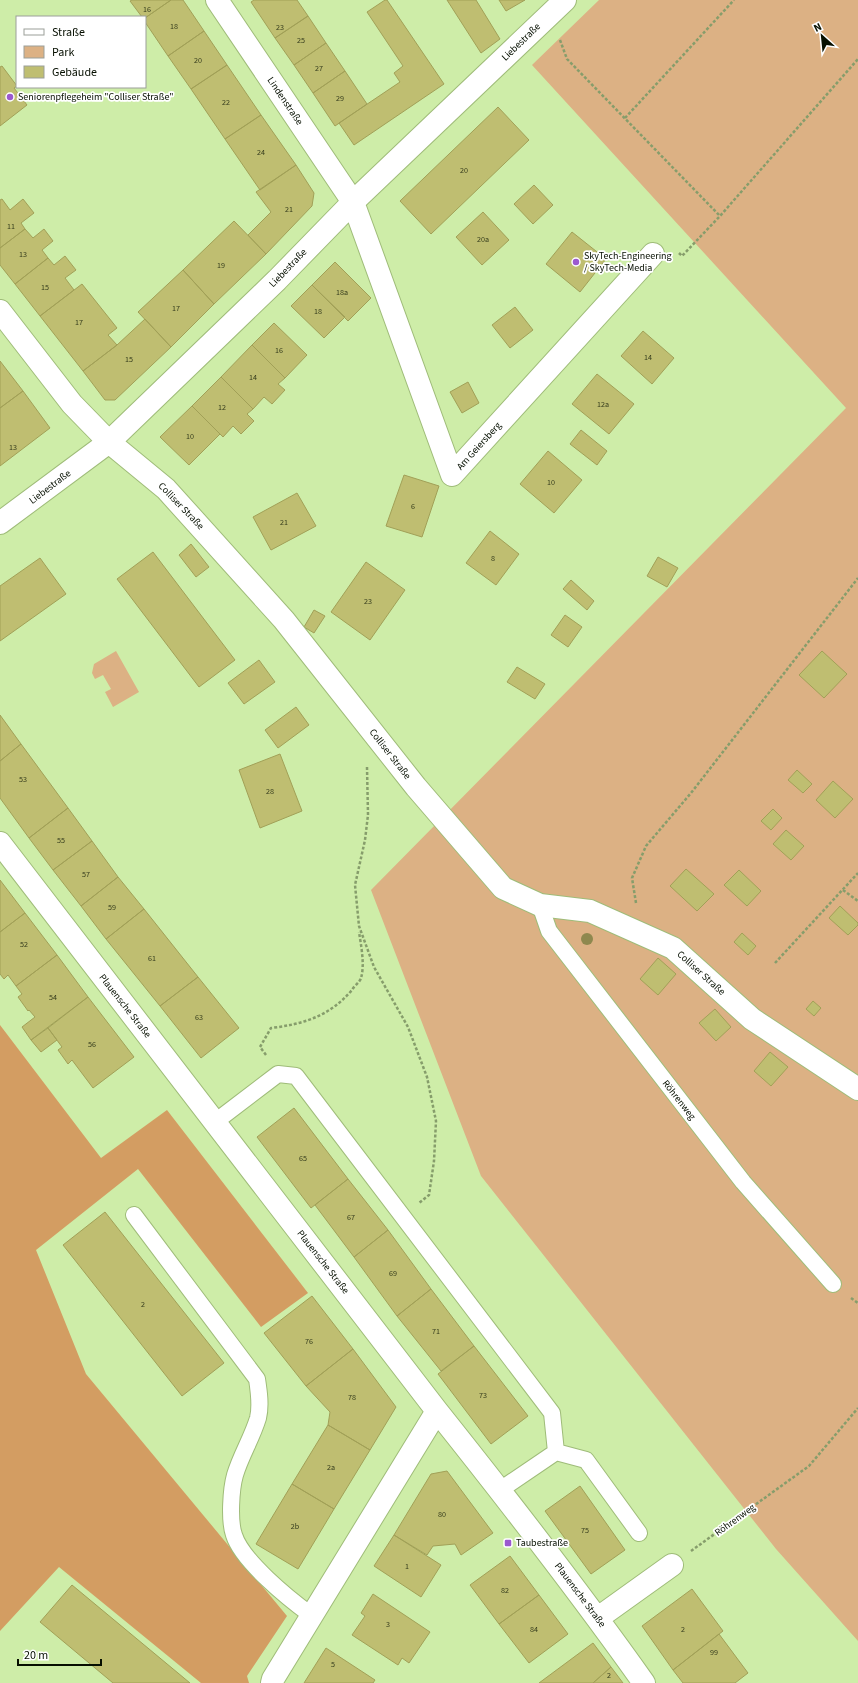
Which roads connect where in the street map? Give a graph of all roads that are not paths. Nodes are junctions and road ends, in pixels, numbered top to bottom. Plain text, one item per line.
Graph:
1 (217, 0) edge
2 (563, 2) edge
3 (353, 202) junction
4 (654, 254) road end
5 (0, 311) edge
6 (110, 442) junction
7 (0, 523) edge
8 (0, 843) edge
9 (540, 905) junction
10 (858, 1089) edge
11 (215, 1122) junction
12 (134, 1215) dead end
13 (833, 1284) dead end
14 (437, 1411) junction
15 (556, 1452) junction
16 (500, 1490) junction
17 (639, 1533) dead end
18 (672, 1565) road end
19 (311, 1615) junction
20 (598, 1618) junction
21 (272, 1683) edge
22 (644, 1683) edge

1 - 3 street, Lindenstraße
2 - 3 street, Liebestraße
3 - 4 street, Am Geiersberg
3 - 6 street, Liebestraße
5 - 6 street, Colliser Straße
6 - 7 street, Liebestraße
6 - 9 street, Colliser Straße
8 - 11 street, Plauensche Straße
9 - 10 street, Colliser Straße
9 - 13 lane, Röhrenweg
11 - 14 street, Plauensche Straße
11 - 15 lane
12 - 19 lane
14 - 16 street, Plauensche Straße
14 - 19 street
15 - 16 lane
15 - 17 lane
16 - 20 street, Plauensche Straße
18 - 20 street
19 - 21 street
20 - 22 street, Plauensche Straße

